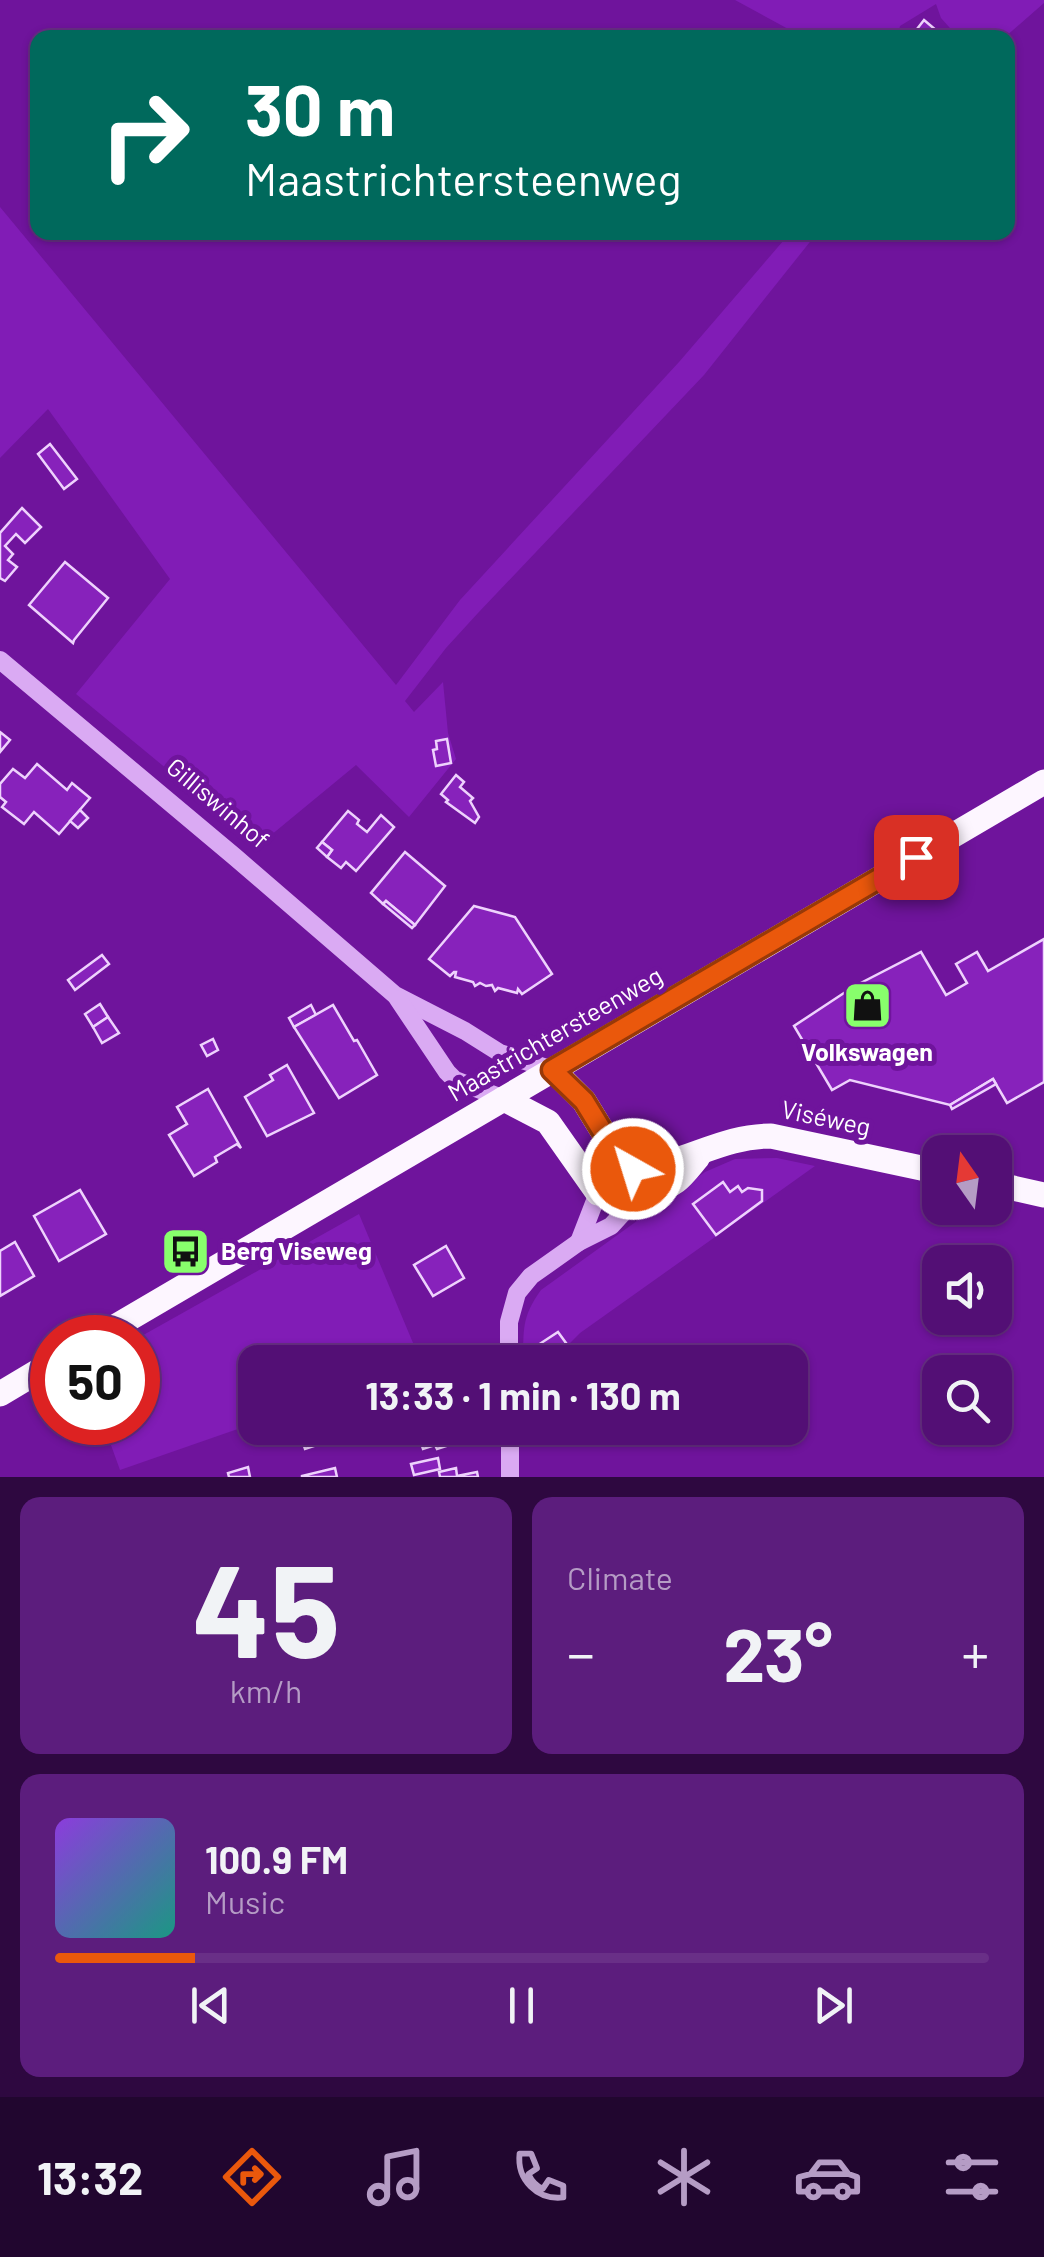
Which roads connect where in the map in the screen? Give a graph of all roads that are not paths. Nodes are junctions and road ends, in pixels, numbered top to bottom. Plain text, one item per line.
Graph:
1 (0, 660) edge
2 (1044, 782) edge
3 (395, 994) junction
4 (552, 1070) junction
5 (504, 1099) junction
6 (702, 1152) junction
7 (922, 1168) edge
8 (633, 1169) junction
9 (1012, 1188) edge
10 (598, 1193) junction
11 (1044, 1195) edge
12 (627, 1196) junction
13 (579, 1242) junction
14 (135, 1315) edge
15 (509, 1345) edge
16 (30, 1376) edge
17 (0, 1394) edge
18 (510, 1445) edge
19 (510, 1477) edge

1 - 3 street, Gilliswinhof
2 - 4 main road, Maastrichtersteenweg
3 - 4 street, Gilliswinhof
3 - 5 street, Gilliswinhof
4 - 5 main road, Maastrichtersteenweg
4 - 8 main road, Gilliswinhof
5 - 10 main road, Gilliswinhof
5 - 14 main road, Maastrichtersteenweg
6 - 7 main road, Viséweg
6 - 8 main road, Viséweg
6 - 12 main road, Viséweg
8 - 12 street
9 - 11 main road
10 - 12 main road, Viséweg
10 - 13 street
12 - 13 street
13 - 15 street
16 - 17 main road
18 - 19 street

